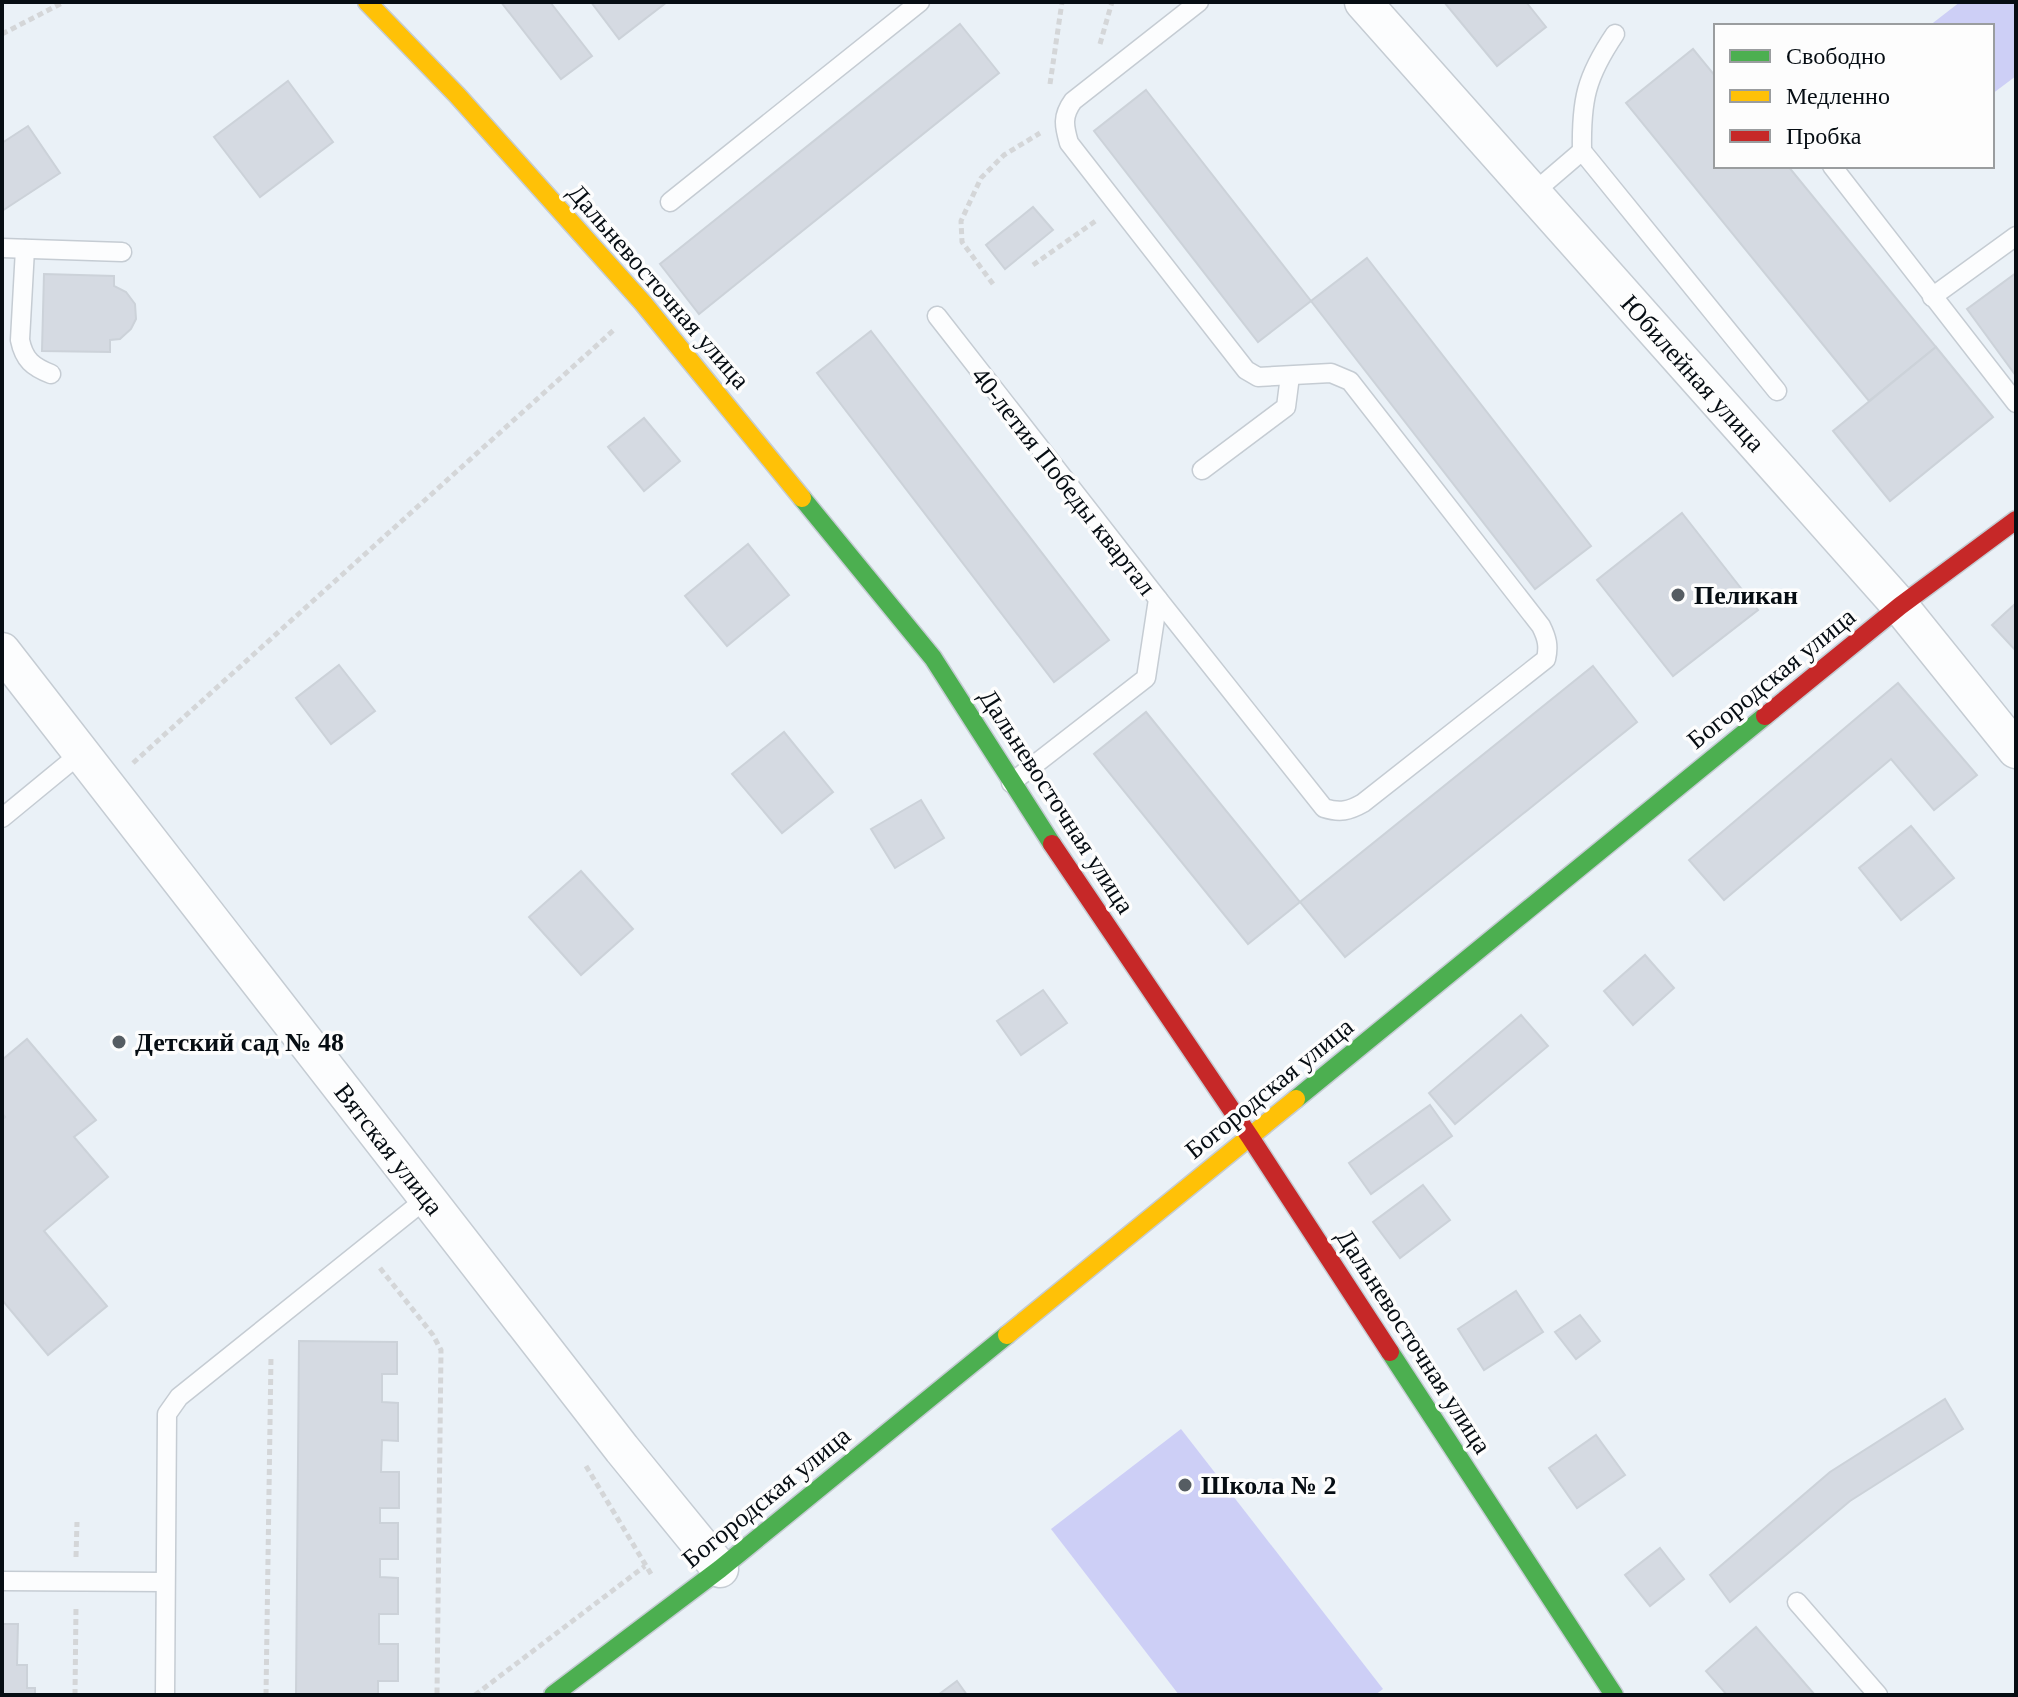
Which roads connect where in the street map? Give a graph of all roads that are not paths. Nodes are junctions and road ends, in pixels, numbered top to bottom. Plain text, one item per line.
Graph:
1 (367, 2) edge
2 (920, 2) edge
3 (1199, 2) edge
4 (1363, 2) edge
5 (1615, 34) dead end
6 (1582, 151) junction
7 (1834, 168) edge
8 (1533, 193) junction
9 (670, 202) dead end
10 (2016, 236) edge
11 (2, 248) edge
12 (25, 249) junction
13 (122, 252) dead end
14 (1932, 297) junction
15 (937, 316) dead end
16 (51, 374) dead end
17 (1290, 376) junction
18 (1777, 391) dead end
19 (2016, 403) edge
20 (1202, 470) dead end
21 (2016, 520) edge
22 (1158, 599) junction
23 (1900, 606) junction
24 (2, 651) edge
25 (2016, 750) edge
26 (81, 753) junction
27 (1011, 783) junction
28 (2, 818) edge
29 (1250, 1137) junction
30 (427, 1198) junction
31 (720, 1569) junction
32 (2, 1581) edge
33 (165, 1582) junction
34 (1797, 1602) dead end
35 (165, 1695) edge
36 (553, 1695) edge
37 (1614, 1695) edge
38 (1878, 1695) edge

1 - 27 street, Дальневосточная улица
2 - 9 lane
3 - 17 lane
4 - 8 street, Юбилейная улица
5 - 6 lane
6 - 8 lane
6 - 18 lane
7 - 14 lane
8 - 23 street, Юбилейная улица
10 - 14 lane
11 - 12 lane
12 - 13 lane
12 - 16 lane
14 - 19 lane
15 - 22 lane, 40-летия Победы квартал
17 - 20 lane
17 - 22 lane
21 - 23 street, Богородская улица
22 - 27 lane, 40-летия Победы квартал
23 - 25 street, Юбилейная улица
23 - 29 street, Богородская улица
24 - 26 street, Вятская улица
26 - 28 lane
26 - 30 street, Вятская улица
27 - 29 street, Дальневосточная улица
29 - 31 street, Богородская улица
29 - 37 street, Дальневосточная улица
30 - 31 street, Вятская улица
30 - 33 lane
31 - 36 street, Богородская улица
32 - 33 lane
33 - 35 lane
34 - 38 lane

